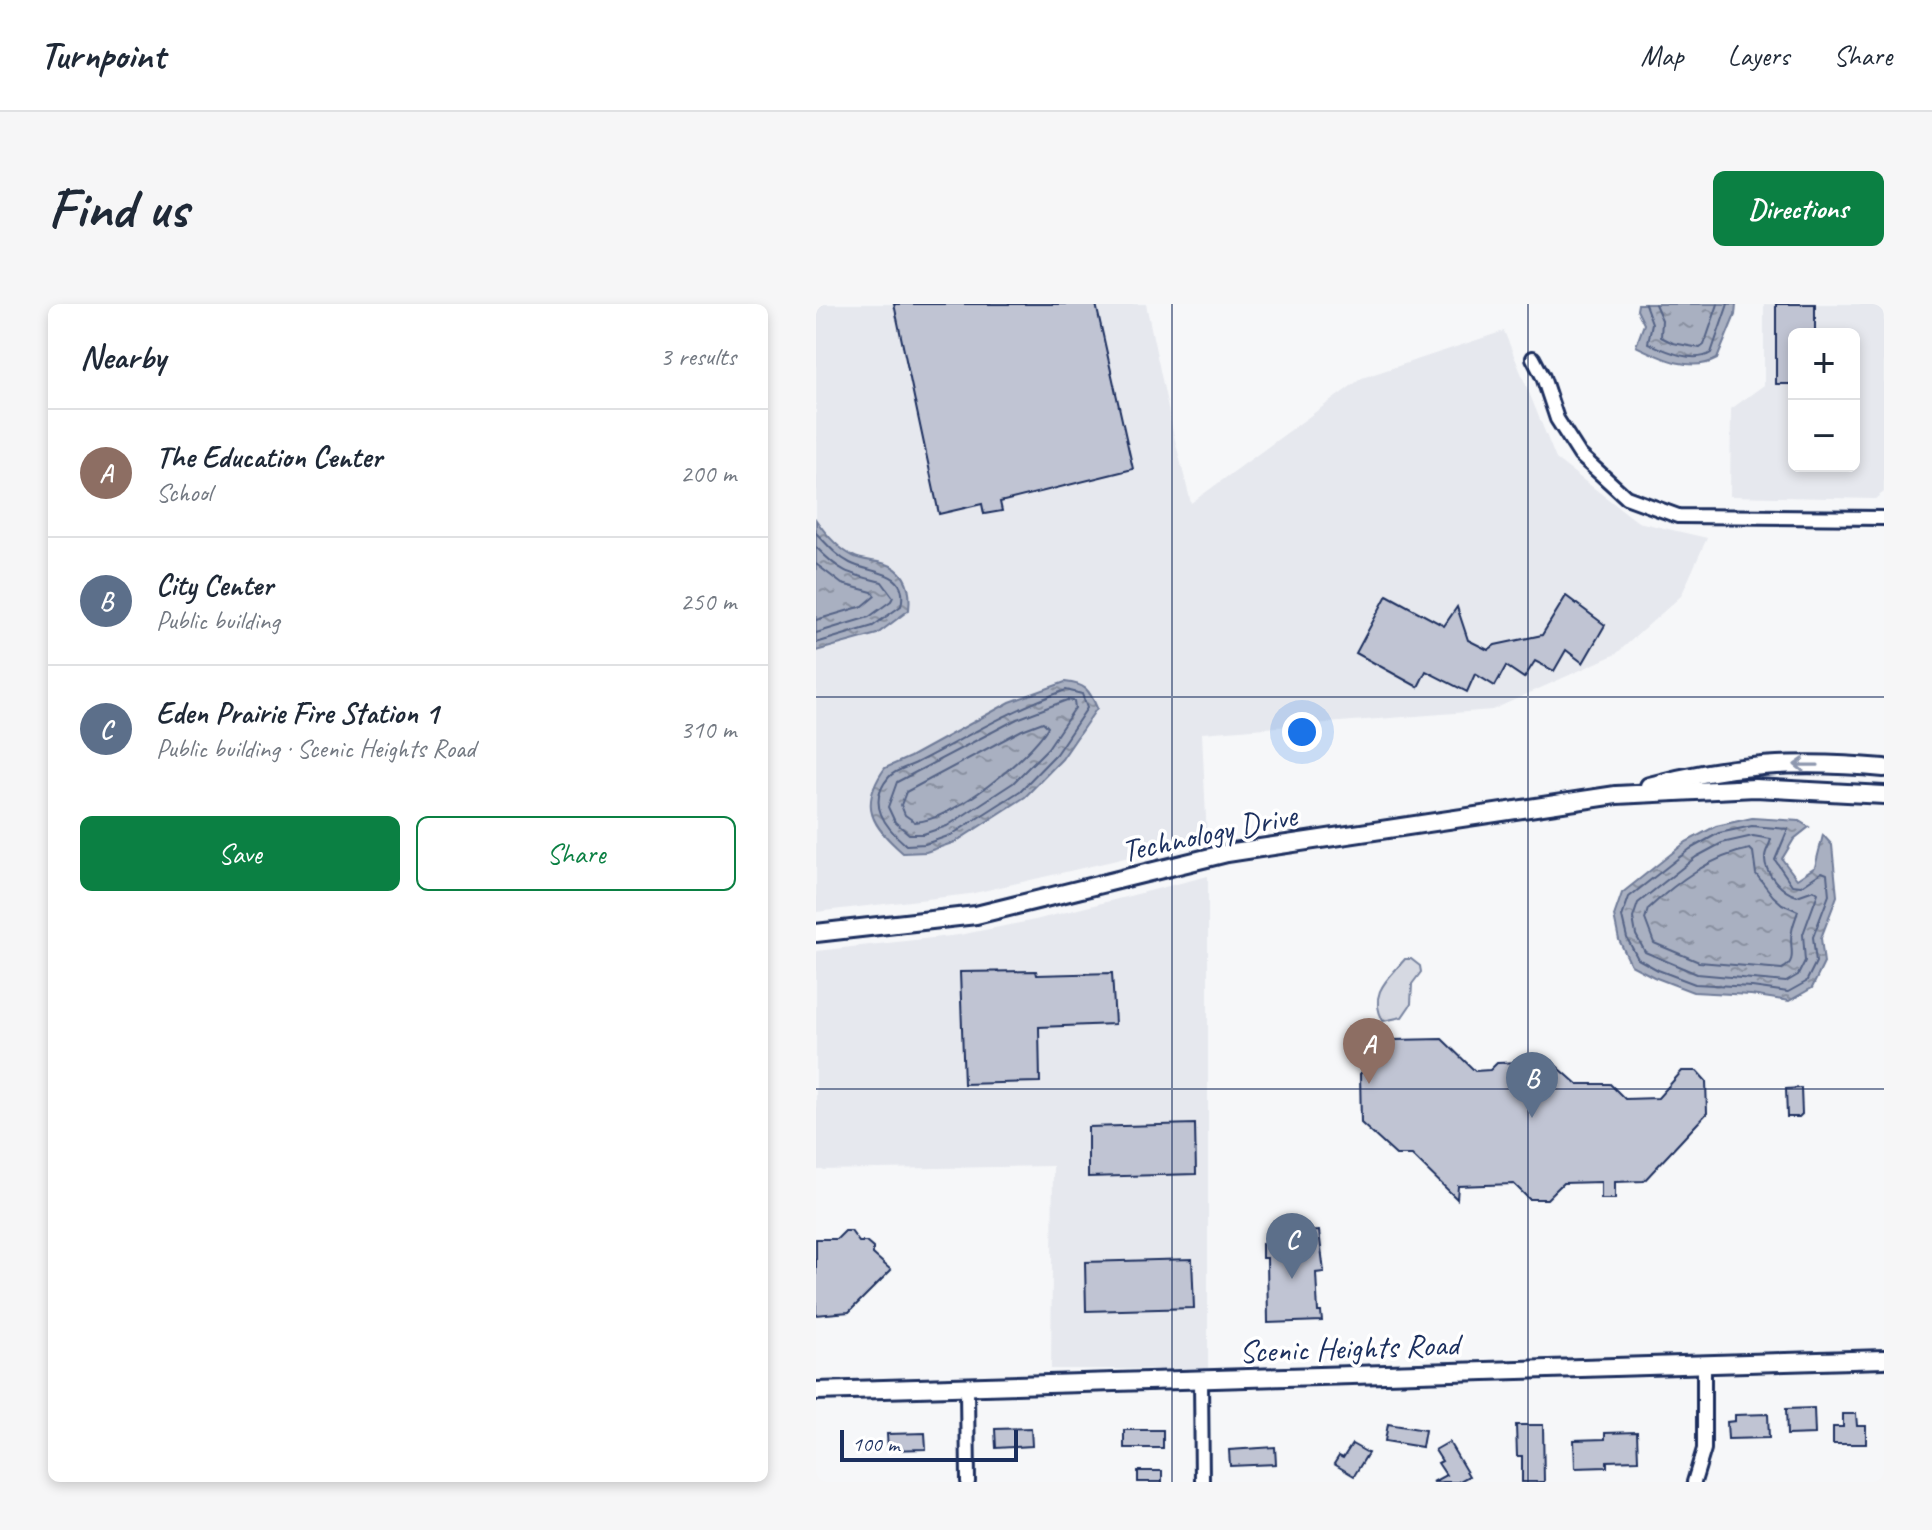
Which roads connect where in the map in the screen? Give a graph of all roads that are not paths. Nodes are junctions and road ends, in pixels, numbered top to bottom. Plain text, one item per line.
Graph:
1 (1533, 358) dead end
2 (1884, 518) edge
3 (1884, 768) edge
4 (1616, 795) junction
5 (1884, 795) edge
6 (816, 933) edge
7 (1884, 1359) edge
8 (1704, 1365) junction
9 (1201, 1381) junction
10 (967, 1388) junction
11 (816, 1391) edge
12 (968, 1482) edge
13 (1202, 1482) edge
14 (1694, 1482) edge

1 - 2 street
3 -> 4 street, Technology Drive
4 - 5 street, Technology Drive
4 - 6 street, Technology Drive
7 - 8 street, Scenic Heights Road
8 - 9 street, Scenic Heights Road
8 - 14 street
9 - 10 street, Scenic Heights Road
9 - 13 street
10 - 11 street, Scenic Heights Road
10 - 12 street

